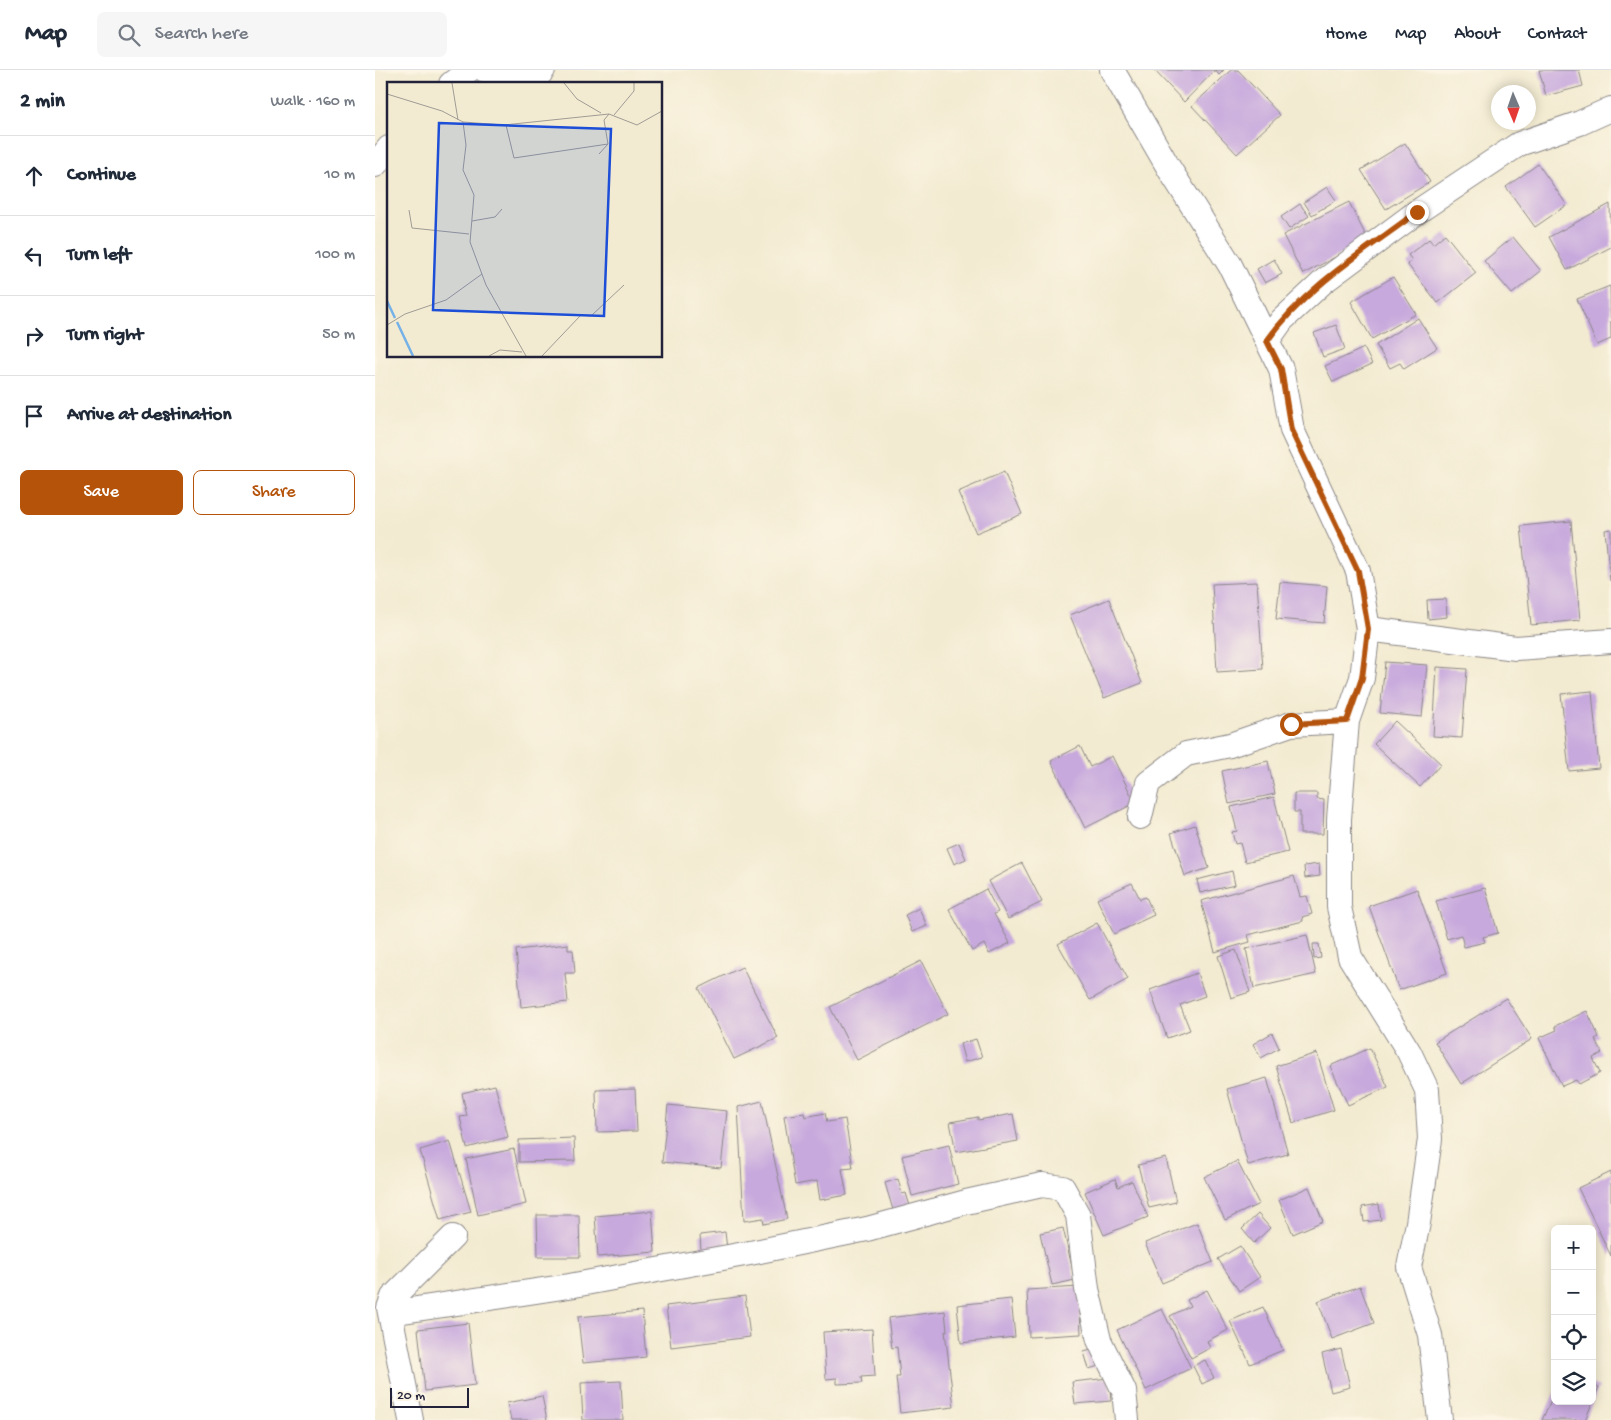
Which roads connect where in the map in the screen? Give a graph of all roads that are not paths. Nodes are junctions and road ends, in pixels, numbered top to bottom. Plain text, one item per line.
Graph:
1 (469, 70) edge
2 (485, 70) edge
3 (543, 70) edge
4 (1112, 70) edge
5 (454, 82) edge
6 (1611, 109) edge
7 (387, 150) edge
8 (375, 165) edge
9 (1267, 341) junction
10 (1368, 629) junction
11 (1611, 641) edge
12 (1347, 721) junction
13 (1140, 816) dead end
14 (453, 1237) dead end
15 (390, 1312) junction
16 (411, 1420) edge
17 (1127, 1420) edge
18 (1440, 1420) edge

1 - 5 street
2 - 3 street
4 - 9 street
6 - 9 street
7 - 8 street
9 - 10 street
10 - 11 street
10 - 12 street
12 - 13 street
12 - 18 street
14 - 15 street
15 - 16 street
15 - 17 street

